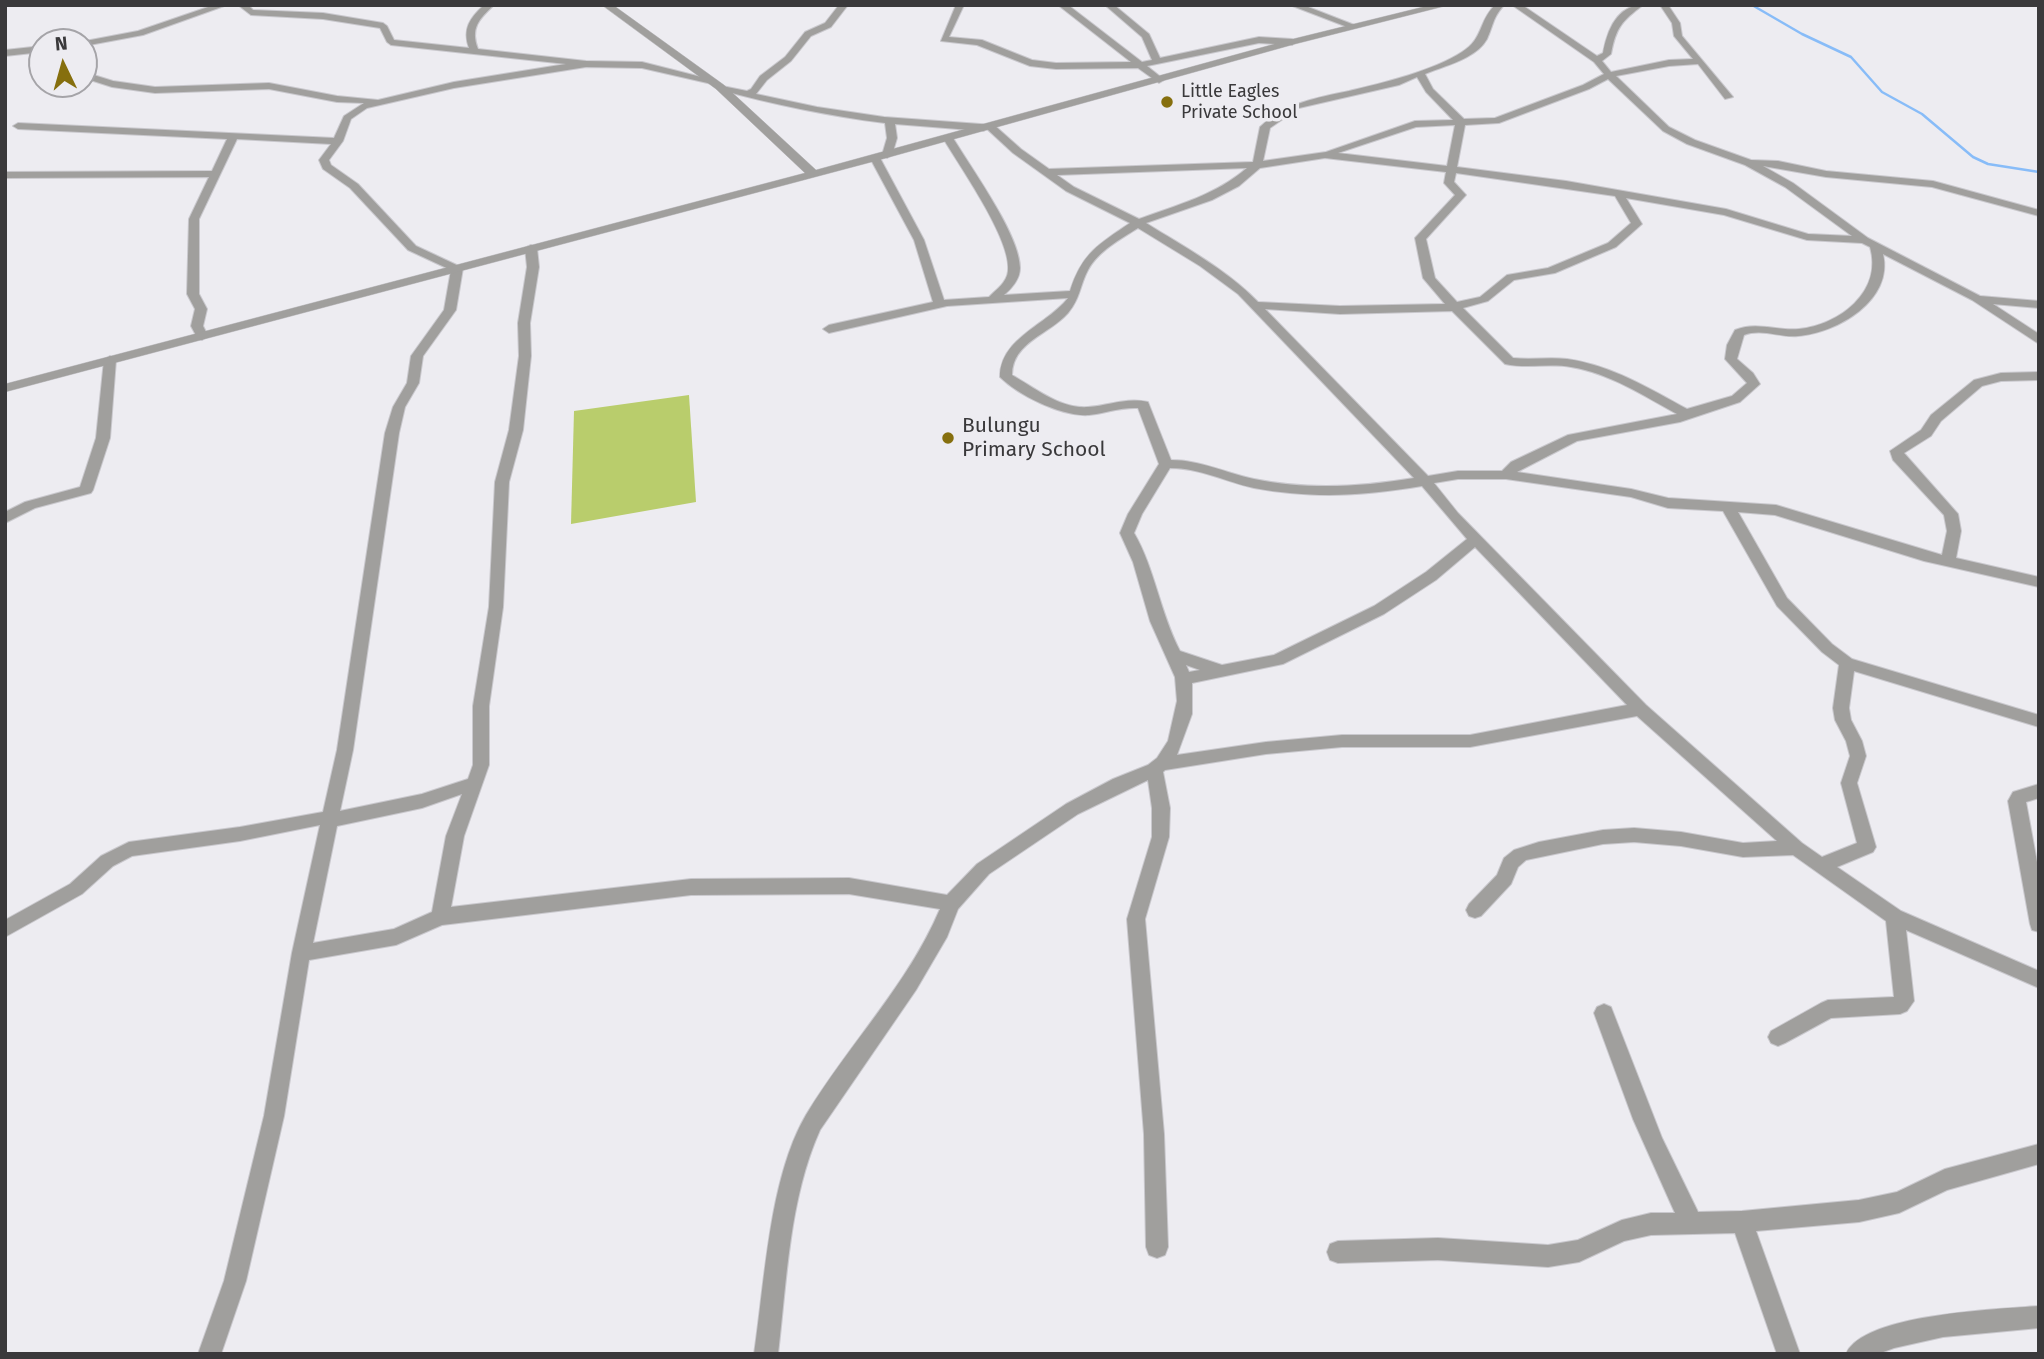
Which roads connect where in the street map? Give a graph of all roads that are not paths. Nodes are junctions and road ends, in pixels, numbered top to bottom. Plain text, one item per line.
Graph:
1 (223, 5) edge
2 (242, 5) edge
3 (490, 5) edge
4 (607, 5) edge
5 (844, 5) edge
6 (960, 5) edge
7 (1062, 5) edge
8 (1109, 5) edge
9 (1294, 5) edge
10 (1444, 5) edge
11 (1500, 5) edge
12 (1516, 5) edge
13 (1639, 5) edge
14 (1664, 5) edge
15 (1353, 26) junction
16 (98, 40) edge
17 (1292, 42) junction
18 (474, 50) junction
19 (28, 51) edge
20 (5, 53) edge
21 (1597, 60) junction
22 (1157, 61) junction
23 (1700, 61) junction
24 (586, 64) junction
25 (1140, 65) junction
26 (1420, 74) junction
27 (1609, 75) junction
28 (98, 80) edge
29 (1159, 80) junction
30 (716, 84) junction
31 (747, 95) junction
32 (1728, 97) dead end
33 (376, 101) junction
34 (890, 121) junction
35 (1461, 122) junction
36 (18, 126) dead end
37 (987, 127) junction
38 (233, 137) junction
39 (948, 138) junction
40 (338, 141) junction
41 (1325, 155) junction
42 (881, 156) junction
43 (1749, 163) junction
44 (1256, 165) junction
45 (1453, 168) junction
46 (1047, 172) junction
47 (216, 174) junction
48 (813, 174) junction
49 (5, 175) edge
50 (1619, 194) junction
51 (2039, 213) edge
52 (1137, 223) junction
53 (1870, 243) junction
54 (531, 248) junction
55 (457, 268) junction
56 (1075, 294) junction
57 (1976, 298) junction
58 (992, 300) junction
59 (2039, 304) edge
60 (940, 305) junction
61 (1254, 305) junction
62 (1452, 307) junction
63 (829, 329) dead end
64 (202, 336) junction
65 (2039, 340) edge
66 (110, 360) junction
67 (2039, 376) edge
68 (5, 388) edge
69 (1686, 414) junction
70 (1166, 464) junction
71 (1506, 475) junction
72 (1426, 482) junction
73 (1728, 507) junction
74 (5, 518) edge
75 (1475, 540) junction
76 (1948, 562) junction
77 (2039, 582) edge
78 (1172, 654) junction
79 (1847, 663) junction
80 (1218, 670) junction
81 (1183, 679) junction
82 (1640, 709) junction
83 (2039, 722) edge
84 (1159, 767) junction
85 (475, 783) junction
86 (2039, 791) edge
87 (330, 820) junction
88 (1796, 848) junction
89 (1821, 866) junction
90 (951, 904) junction
91 (1475, 910) dead end
92 (440, 917) junction
93 (1895, 917) junction
94 (2039, 924) edge
95 (5, 929) edge
96 (301, 953) junction
97 (2039, 979) edge
98 (1604, 1013) dead end
99 (1778, 1037) dead end
100 (2039, 1154) edge
101 (1692, 1222) junction
102 (1742, 1222) junction
103 (1157, 1247) dead end
104 (1338, 1252) dead end
105 (2039, 1317) edge
106 (769, 1350) edge
107 (209, 1354) edge
108 (1789, 1354) edge
109 (1857, 1354) edge

1 - 16 street
2 - 18 street
3 - 18 street
4 - 30 street
5 - 31 street
6 - 25 street
7 - 25 street
8 - 22 street
9 - 15 street
10 - 15 street
11 - 26 street
12 - 21 street
13 - 21 street
14 - 23 street
15 - 17 street
17 - 22 street
17 - 29 street
18 - 24 street
19 - 20 street
21 - 27 street
22 - 25 street
23 - 27 street
23 - 32 street
24 - 30 street
24 - 33 street
25 - 29 street
26 - 35 street
26 - 44 street
27 - 35 street
27 - 43 street
28 - 33 street
29 - 37 street
30 - 31 street
30 - 48 street
31 - 34 street
33 - 40 street
34 - 37 street
34 - 42 street
35 - 41 street
35 - 45 street
36 - 38 street
37 - 39 street
37 - 46 street
38 - 40 street
38 - 47 street
39 - 42 street
39 - 58 street
40 - 55 street
41 - 44 street
41 - 45 street
42 - 48 street
42 - 60 street
43 - 51 street
43 - 53 street
44 - 46 street
44 - 52 street
45 - 50 street
45 - 62 street
46 - 52 street
47 - 49 street
47 - 64 street
48 - 54 street
50 - 53 street
50 - 62 street
52 - 56 street
52 - 61 street
53 - 57 street
53 - 69 street
54 - 55 street
54 - 85 street
55 - 64 street
55 - 87 street
56 - 58 street
56 - 70 street
57 - 59 street
57 - 65 street
58 - 60 street
60 - 63 street
61 - 62 street
61 - 72 street
62 - 69 street
64 - 66 street
66 - 68 street
66 - 74 street
67 - 76 street
69 - 71 street
70 - 72 street
70 - 78 street
71 - 72 street
71 - 73 street
72 - 75 street
73 - 76 street
73 - 79 street
75 - 80 street
75 - 82 street
76 - 77 street
78 - 80 street
78 - 81 street
79 - 83 street
79 - 89 street
80 - 81 street
81 - 84 street
82 - 84 street
82 - 88 street
84 - 90 street
84 - 103 street
85 - 87 street
85 - 92 street
86 - 94 street
87 - 95 street
87 - 96 street
88 - 89 street
88 - 91 street
89 - 93 street
90 - 92 street
90 - 106 street
92 - 96 street
93 - 97 street
93 - 99 street
96 - 107 street
98 - 101 street
100 - 102 street
101 - 102 street
101 - 104 street
102 - 108 street
105 - 109 street

